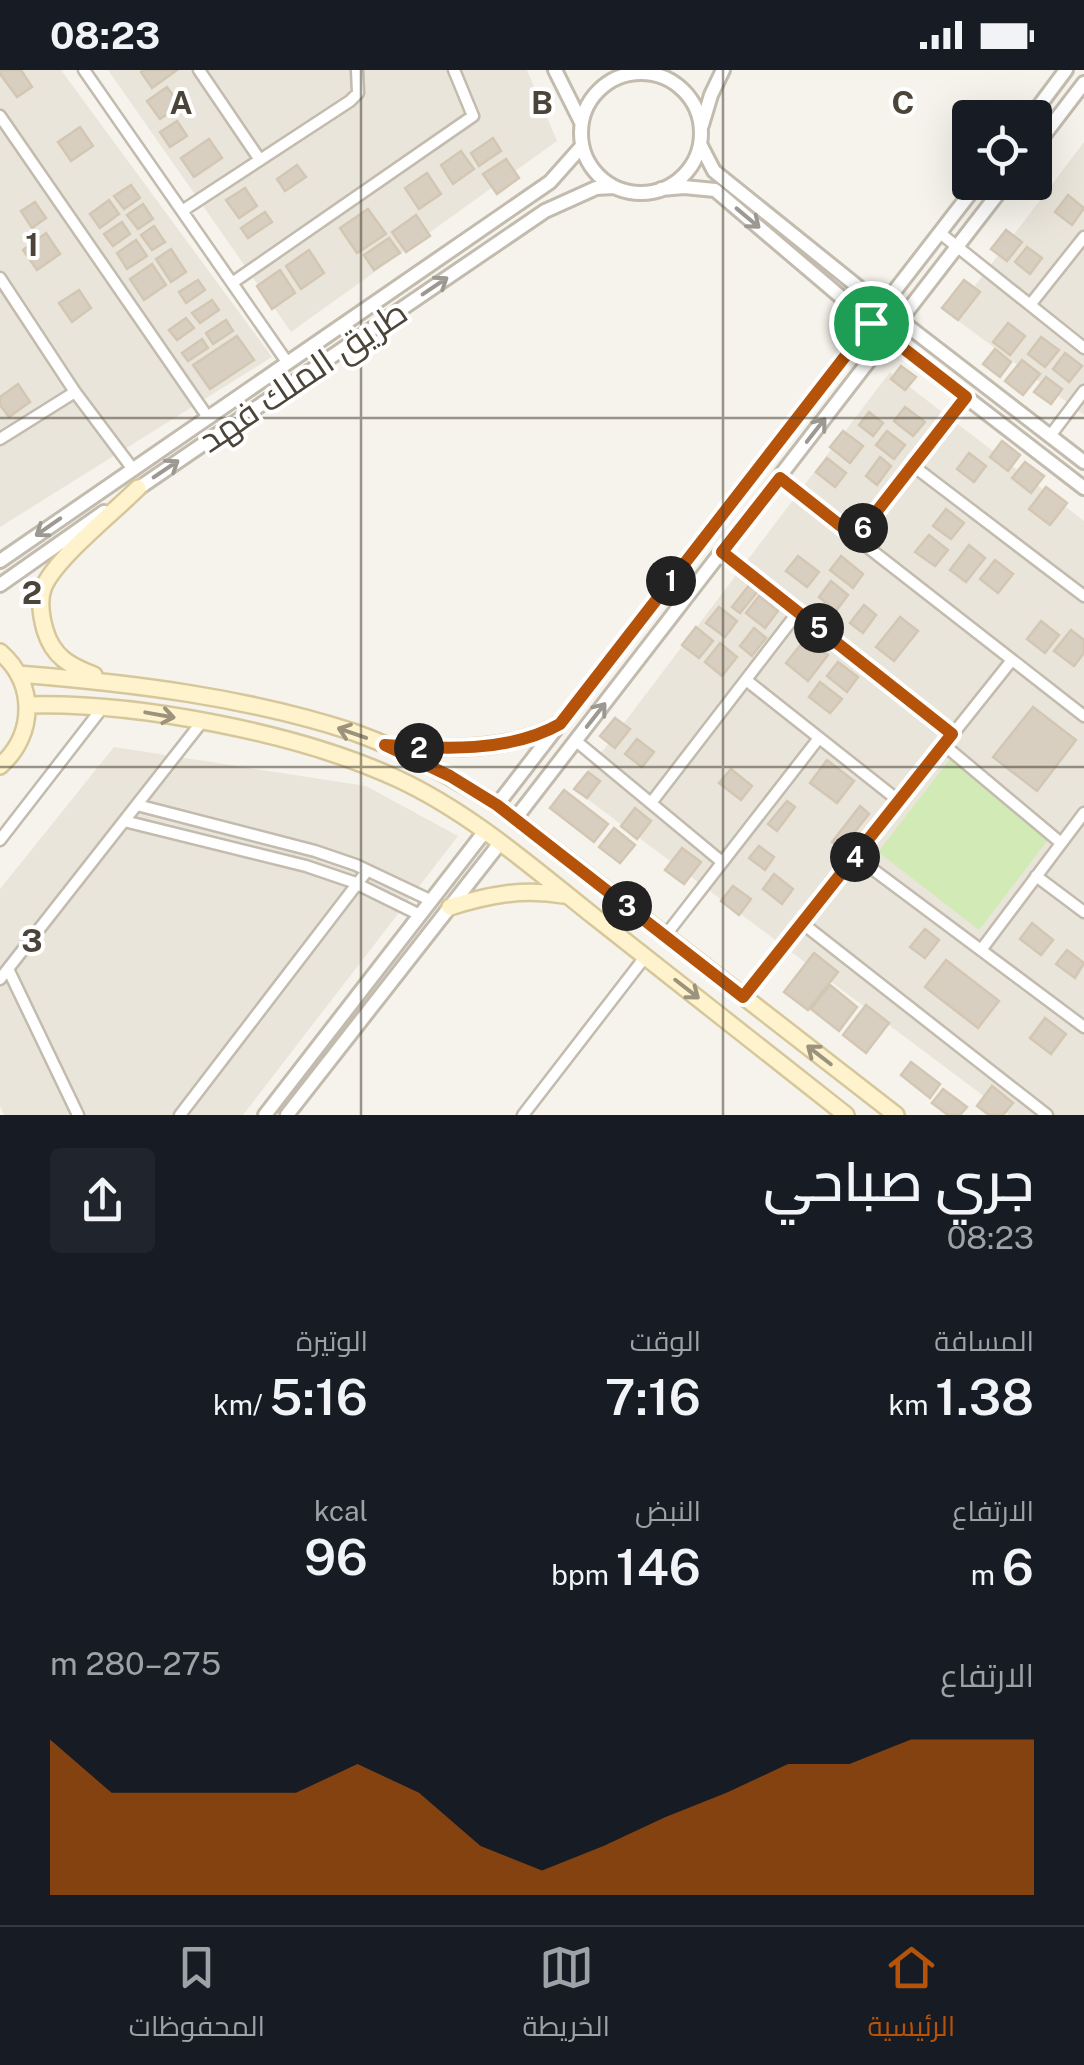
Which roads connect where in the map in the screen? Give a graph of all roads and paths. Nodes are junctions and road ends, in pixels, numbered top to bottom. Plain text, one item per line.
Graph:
1 (84, 70) edge
2 (199, 70) edge
3 (357, 70) edge
4 (454, 70) edge
5 (556, 70) edge
6 (722, 70) edge
7 (1066, 70) edge
8 (652, 72) edge
9 (1084, 83) edge
10 (1044, 100) edge
11 (1, 118) edge
12 (581, 122) junction
13 (1052, 125) edge
14 (701, 128) junction
15 (700, 144) junction
16 (582, 146) junction
17 (260, 160) junction
18 (614, 187) junction
19 (661, 190) junction
20 (524, 199) junction
21 (965, 200) edge
22 (993, 200) edge
23 (182, 211) junction
24 (536, 216) junction
25 (940, 233) junction
26 (1084, 237) edge
27 (957, 248) junction
28 (0, 278) edge
29 (232, 283) junction
30 (1030, 305) junction
31 (883, 307) junction
32 (901, 320) junction
33 (871, 323) junction
34 (888, 337) junction
35 (1084, 348) edge
36 (286, 362) junction
37 (1084, 391) edge
38 (75, 392) junction
39 (966, 397) junction
40 (208, 416) junction
41 (1, 436) edge
42 (1050, 436) junction
43 (1084, 462) edge
44 (912, 465) junction
45 (132, 468) junction
46 (780, 478) junction
47 (138, 488) junction
48 (1084, 488) edge
49 (856, 538) junction
50 (722, 552) junction
51 (0, 562) edge
52 (0, 585) edge
53 (1084, 596) edge
54 (798, 612) junction
55 (0, 652) edge
56 (1012, 660) junction
57 (18, 674) junction
58 (746, 680) junction
59 (117, 684) junction
60 (28, 705) junction
61 (103, 707) junction
62 (1084, 716) edge
63 (202, 723) junction
64 (560, 724) junction
65 (952, 734) junction
66 (819, 738) junction
67 (576, 741) junction
68 (385, 745) junction
69 (944, 745) junction
70 (0, 766) edge
71 (899, 801) junction
72 (651, 804) junction
73 (137, 805) junction
74 (497, 805) junction
75 (1084, 812) edge
76 (515, 820) junction
77 (124, 821) junction
78 (485, 832) junction
79 (0, 840) edge
80 (500, 843) junction
81 (1061, 843) junction
82 (855, 856) junction
83 (722, 862) junction
84 (367, 871) junction
85 (1036, 876) junction
86 (357, 884) junction
87 (568, 896) junction
88 (432, 901) junction
89 (450, 907) junction
90 (1084, 912) edge
91 (420, 915) junction
92 (802, 923) junction
93 (665, 936) junction
94 (981, 950) junction
95 (645, 957) junction
96 (4, 974) edge
97 (743, 997) junction
98 (1084, 1027) edge
99 (267, 1114) edge
100 (78, 1115) edge
101 (180, 1115) edge
102 (287, 1115) edge
103 (523, 1115) edge
104 (846, 1115) edge
105 (896, 1115) edge
106 (1048, 1115) edge

1 - 23 street
2 - 17 street
3 - 17 street
4 - 29 street
5 - 12 street
6 - 14 street
7 - 10 street
8 - 12 street
8 - 14 street
9 - 13 street
11 - 40 street
12 - 16 street
14 - 15 street
15 - 19 street
15 - 31 street
16 - 18 street
16 - 20 street, طريق الملك فهد
17 - 23 street
18 - 19 street
18 - 24 street, طريق الملك فهد
19 -> 33 street
20 - 24 street
20 - 36 street, طريق الملك فهد
21 - 25 street
22 - 27 street
23 - 29 street
47 -> 24 street, طريق الملك فهد
25 - 27 street
25 - 31 street
26 - 30 street
27 - 30 street
27 - 32 street
28 - 38 street
29 - 36 street
30 - 35 street
31 - 32 street
31 - 33 street
32 - 34 street
32 - 42 street
33 - 34 street
33 - 64 street
34 - 39 street
46 -> 34 street
36 - 40 street, طريق الملك فهد
37 - 42 street
38 - 41 street
38 - 45 street
39 - 44 street
39 - 48 street
40 - 45 street, طريق الملك فهد
42 - 43 street
44 - 49 street
44 - 53 street
45 -> 51 street, طريق الملك فهد
46 - 49 street
46 - 50 street
47 - 52 street, طريق الملك فهد
47 - 59 main road
49 - 56 street
50 - 54 street
67 -> 50 street
54 - 58 street
54 - 65 street
55 - 57 main road
56 - 62 street
56 - 65 street
57 - 59 main road
57 - 60 main road
58 - 66 street
58 - 72 street
68 -> 59 main road
60 - 61 main road
60 - 70 main road
61 -> 63 main road
61 - 79 street
63 - 73 street
63 - 78 main road
64 - 68 main road
64 - 74 street
65 - 69 street
66 - 71 street
66 - 83 street
67 - 72 street
67 - 76 street
68 - 74 main road
69 - 71 street
69 - 81 street
71 - 82 street
72 - 83 street
73 - 77 street
73 - 84 street
74 - 76 main road
75 - 81 street
76 - 93 main road
77 - 86 street
77 - 96 street
78 - 80 main road
78 - 88 street
80 - 87 main road
80 - 89 street
81 - 85 street
82 - 92 street
82 - 94 street
83 - 93 street
84 - 86 street
84 - 88 street
85 - 90 street
85 - 94 street
86 - 91 street
86 - 101 street
87 - 89 main road
87 - 95 main road
88 - 91 street
89 - 102 street
91 - 99 street
92 - 97 street
92 - 106 street
93 - 97 main road
94 - 98 street
95 - 103 street
95 -> 104 main road
96 - 100 street
105 -> 97 main road

